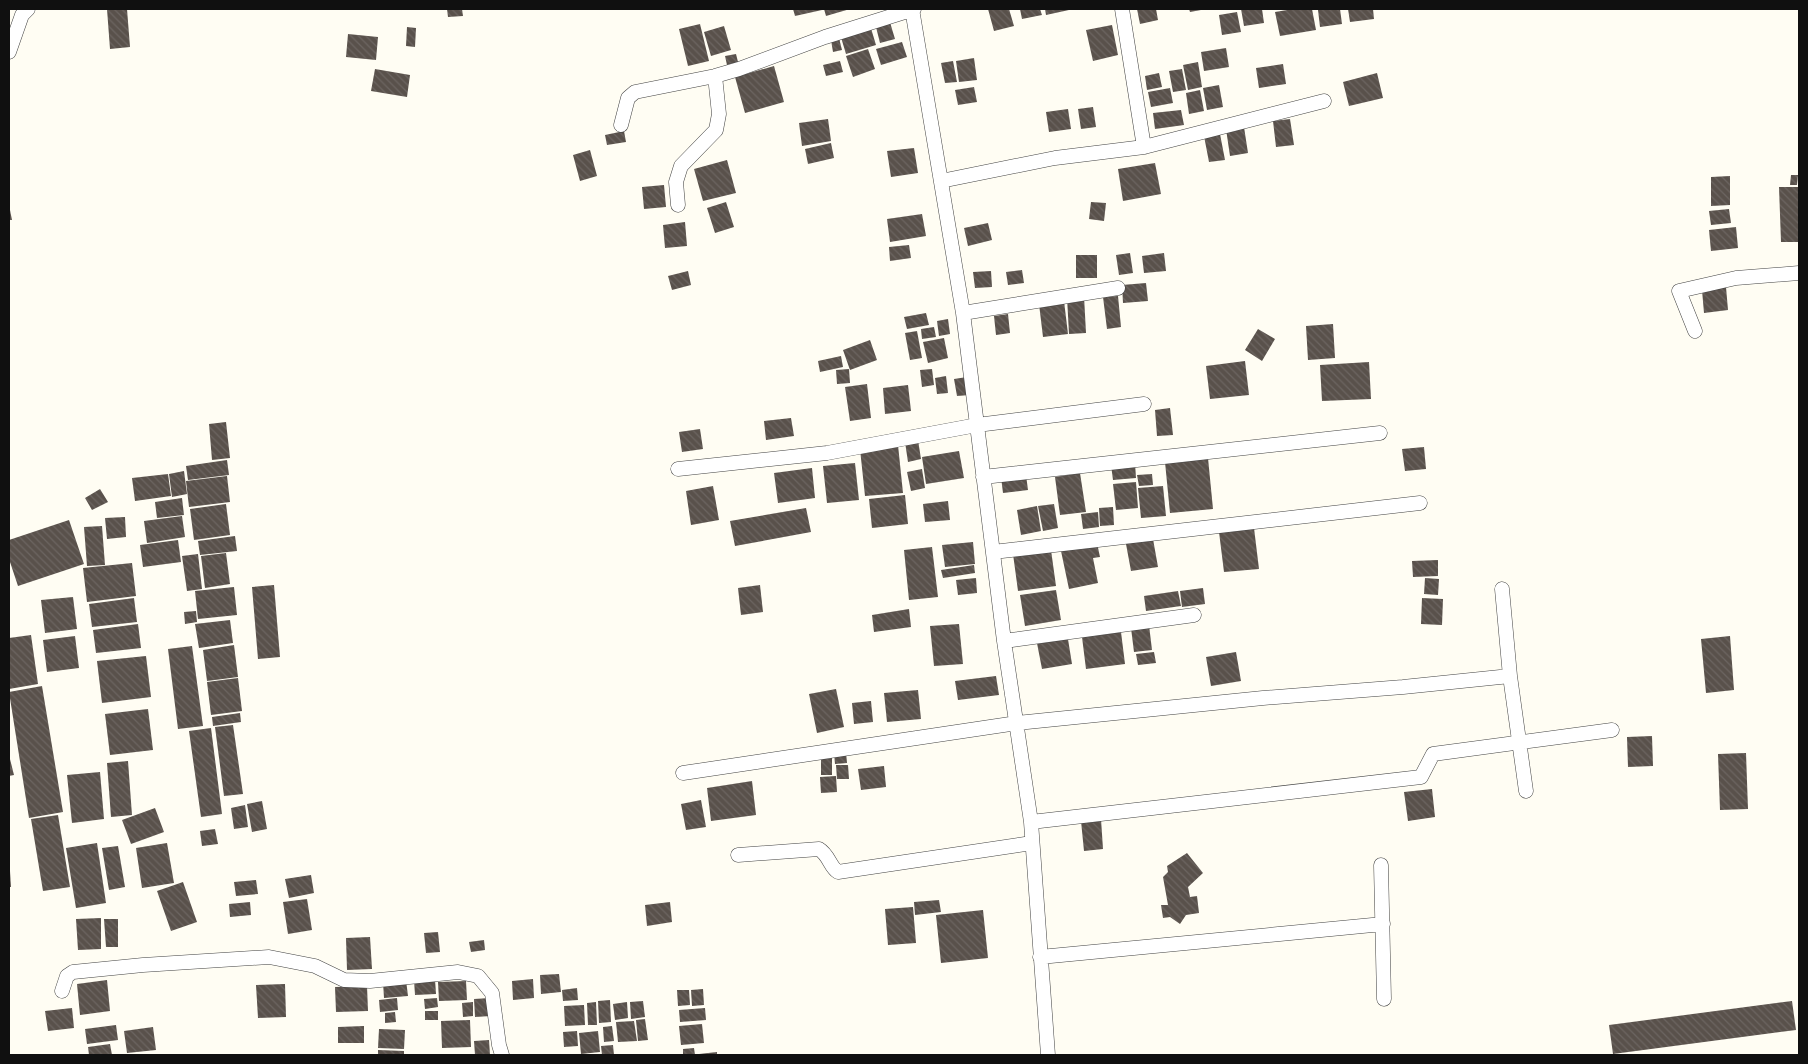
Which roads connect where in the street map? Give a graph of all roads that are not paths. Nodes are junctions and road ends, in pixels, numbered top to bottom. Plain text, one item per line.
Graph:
1 (28, 9) edge
2 (913, 9) edge
3 (1122, 9) edge
4 (9, 52) edge
5 (715, 76) junction
6 (1324, 101) dead end
7 (621, 125) dead end
8 (1144, 147) junction
9 (941, 181) junction
10 (678, 205) dead end
11 (1799, 273) edge
12 (1118, 288) dead end
13 (963, 313) junction
14 (1695, 331) dead end
15 (1144, 404) dead end
16 (977, 425) junction
17 (1380, 433) dead end
18 (678, 469) dead end
19 (983, 477) junction
20 (1420, 503) dead end
21 (993, 552) junction
22 (1502, 589) dead end
23 (1194, 616) dead end
24 (1004, 641) junction
25 (1510, 676) junction
26 (1017, 723) junction
27 (1612, 730) dead end
28 (1519, 741) junction
29 (683, 773) dead end
30 (1526, 791) dead end
31 (1031, 822) junction
32 (1032, 843) junction
33 (738, 855) dead end
34 (1381, 866) dead end
35 (1383, 924) junction
36 (1040, 957) junction
37 (62, 991) dead end
38 (1384, 999) dead end
39 (502, 1055) edge
40 (1048, 1055) edge

1 - 4 street
2 - 5 street
2 - 9 street
3 - 8 street
5 - 7 street
5 - 10 street
6 - 8 street
8 - 9 street
9 - 13 street
11 - 14 street
12 - 13 street
13 - 16 street
15 - 16 street
16 - 18 street
16 - 19 street
17 - 19 street
19 - 21 street
20 - 21 street
21 - 24 street
22 - 25 street
23 - 24 street
24 - 26 street
25 - 26 street
25 - 28 street
26 - 29 street
26 - 31 street
27 - 28 street
28 - 30 street
28 - 31 street
31 - 32 street
32 - 33 street
32 - 36 street
34 - 35 street
35 - 36 street
35 - 38 street
36 - 40 street
37 - 39 street

